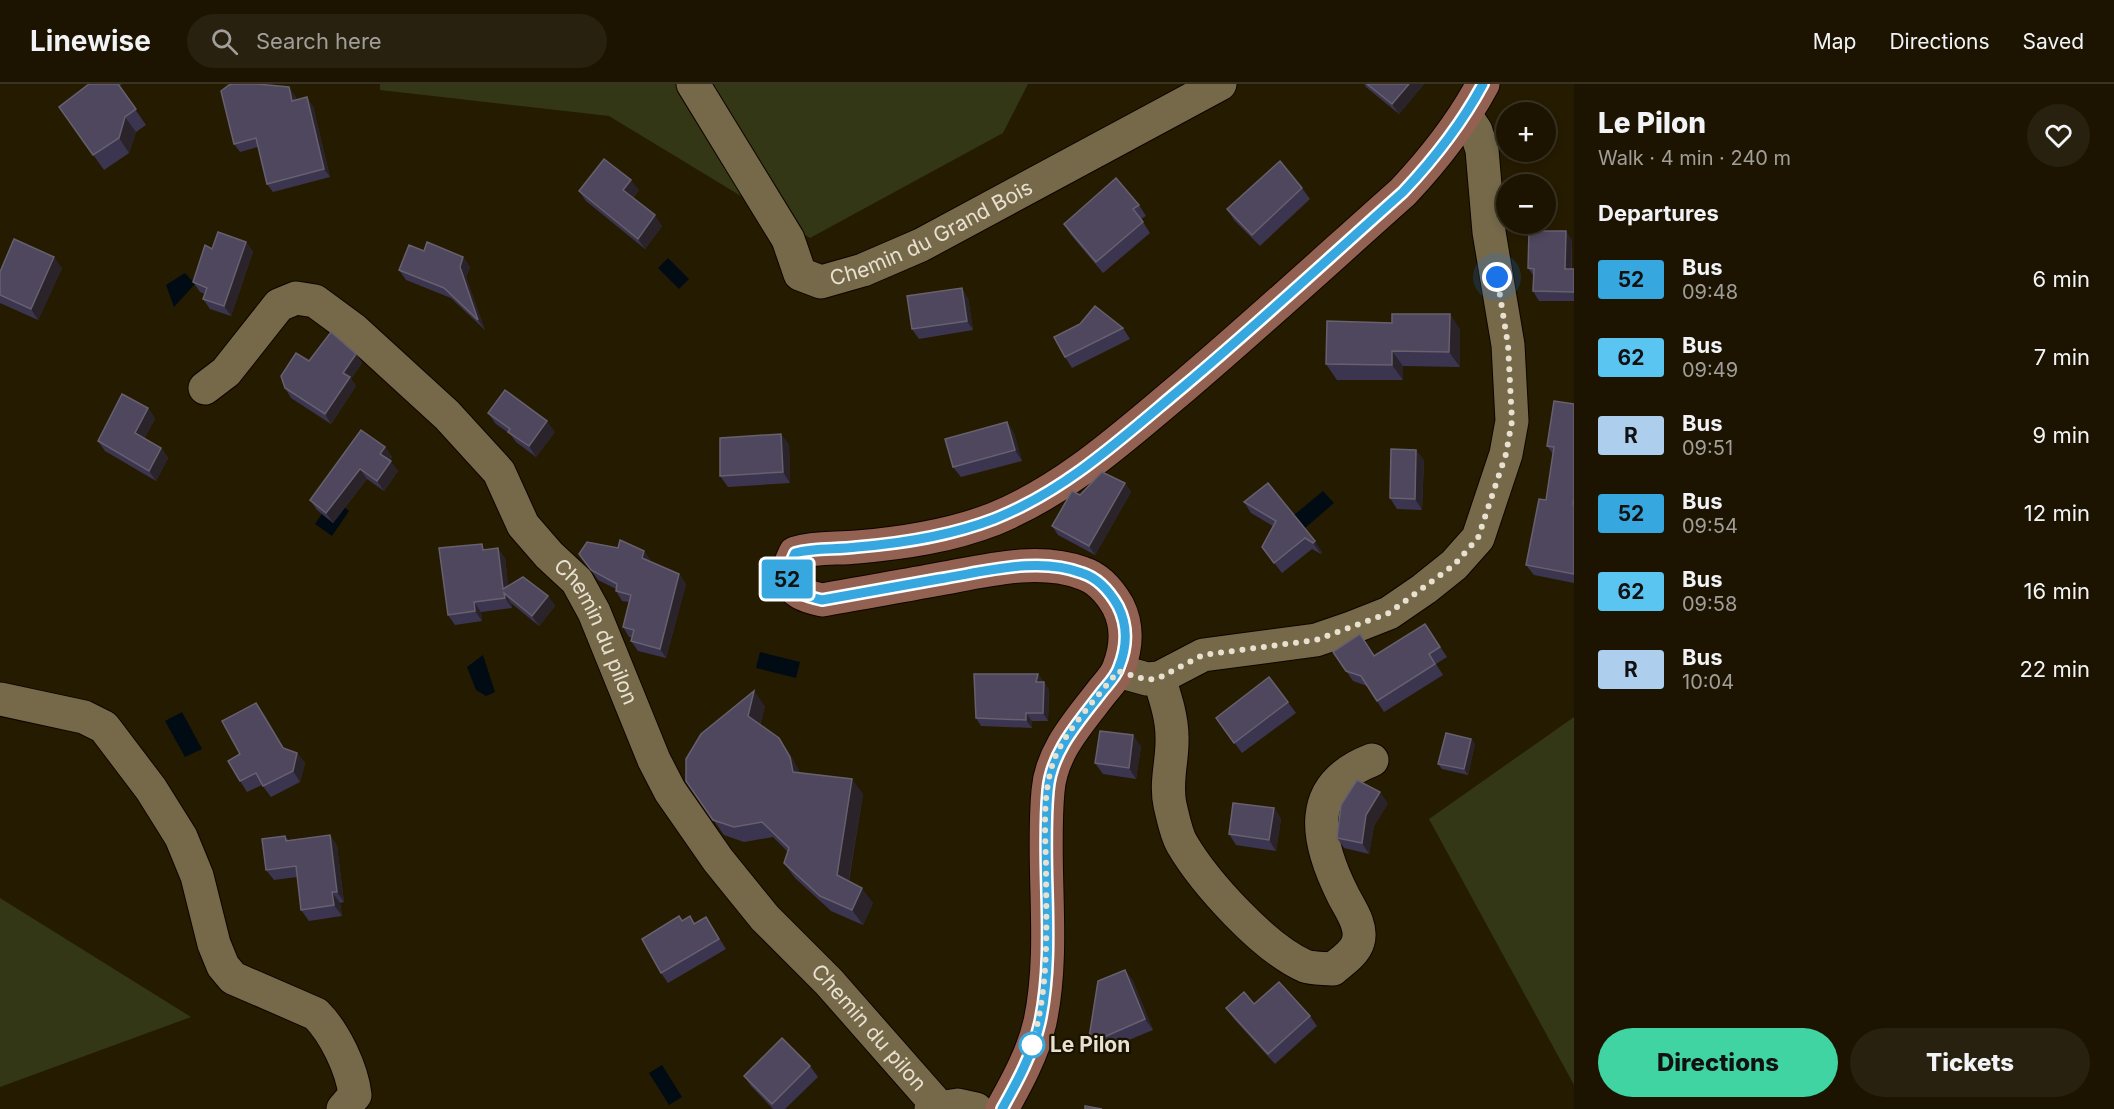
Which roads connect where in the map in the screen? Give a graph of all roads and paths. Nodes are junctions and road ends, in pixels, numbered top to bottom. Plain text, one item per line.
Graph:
1 (693, 84) edge
2 (1220, 84) edge
3 (1483, 84) edge
4 (1466, 116) junction
5 (205, 388) dead end
6 (1118, 671) junction
7 (1159, 678) junction
8 (0, 699) edge
9 (1372, 760) dead end
10 (934, 1108) edge
11 (343, 1109) edge
12 (976, 1109) edge
13 (1002, 1109) edge

1 - 2 street, Chemin du Grand Bois
3 - 4 main road
4 - 6 main road
4 - 7 street
5 - 10 street, Chemin du pilon
6 - 7 street
6 - 13 main road
7 - 9 street
8 - 11 street
10 - 12 street

